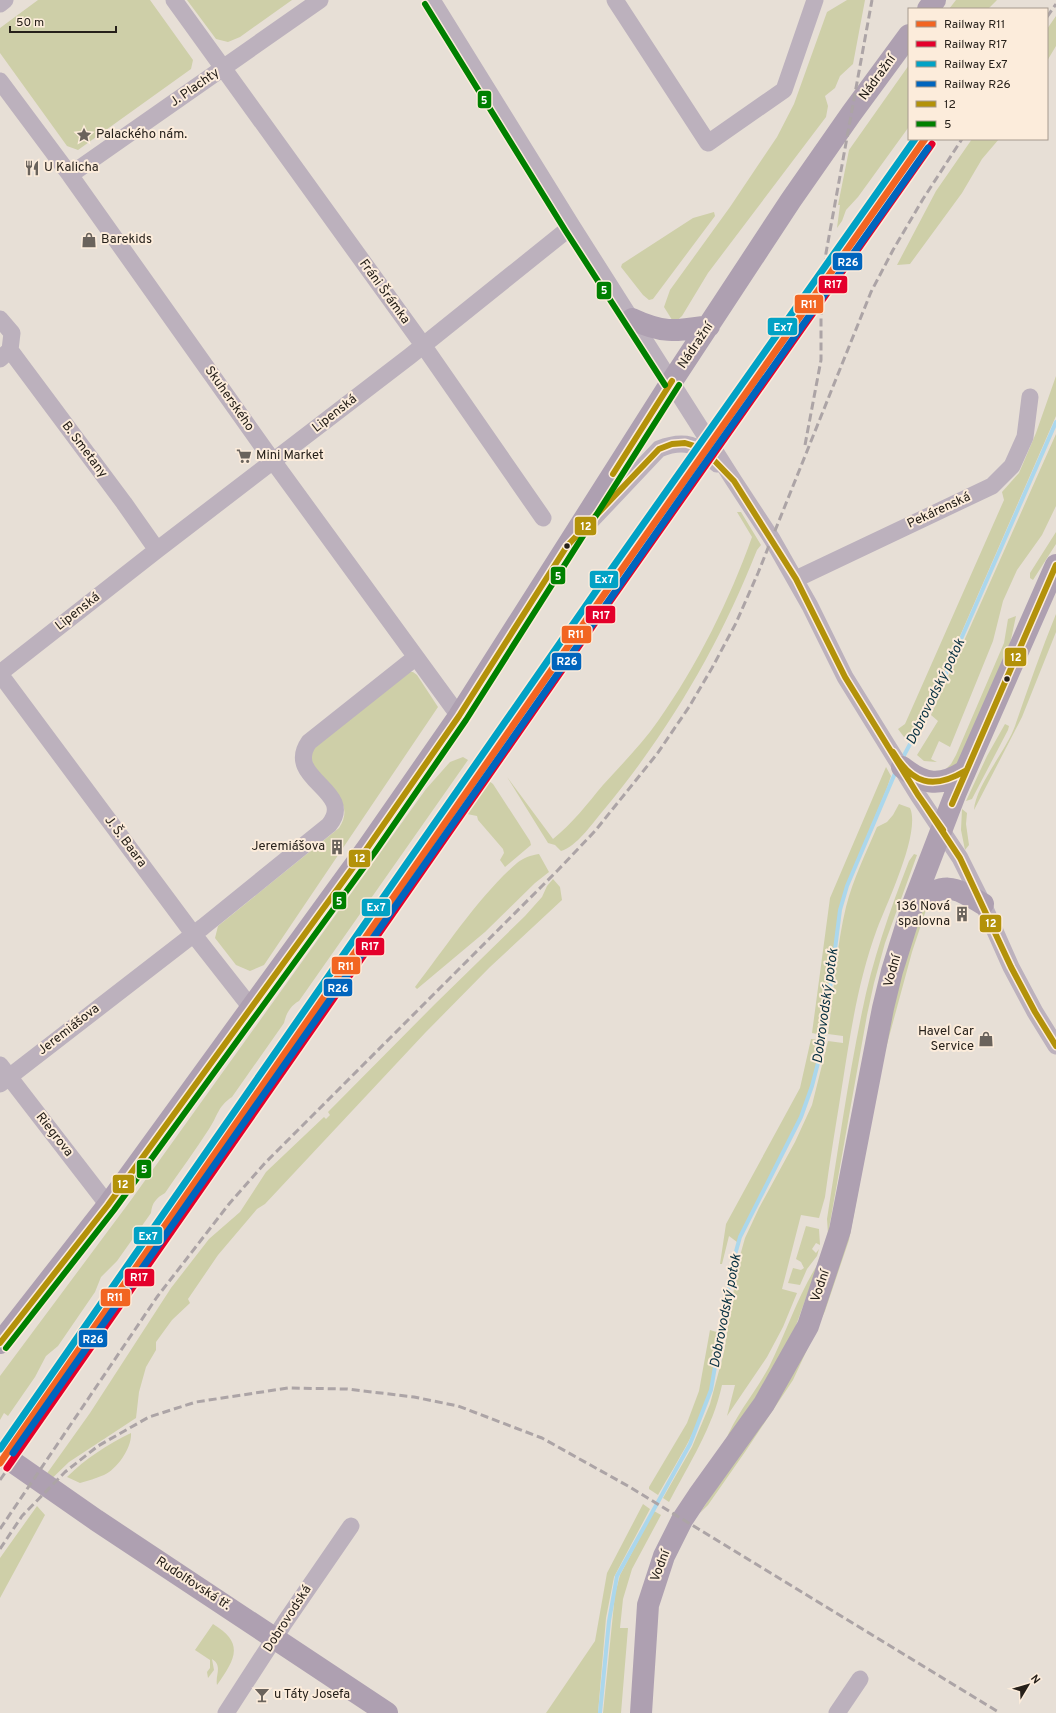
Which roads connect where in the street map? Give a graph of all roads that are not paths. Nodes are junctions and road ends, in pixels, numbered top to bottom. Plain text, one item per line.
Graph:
1 (5, 0) edge
2 (174, 0) edge
3 (320, 0) edge
4 (432, 0) edge
5 (615, 0) edge
6 (815, 0) edge
7 (935, 0) edge
8 (0, 4) edge
9 (929, 8) edge
10 (908, 36) edge
11 (224, 68) junction
12 (0, 81) edge
13 (70, 175) junction
14 (572, 226) junction
15 (0, 319) edge
16 (632, 319) junction
17 (709, 326) junction
18 (422, 345) junction
19 (5, 355) edge
20 (672, 381) junction
21 (1030, 397) dead end
22 (273, 462) junction
23 (734, 481) junction
24 (543, 518) dead end
25 (567, 546) junction
26 (157, 550) junction
27 (1056, 565) edge
28 (796, 579) junction
29 (416, 657) junction
30 (0, 673) edge
31 (459, 716) junction
32 (905, 770) junction
33 (965, 771) junction
34 (943, 830) junction
35 (913, 904) junction
36 (984, 904) junction
37 (194, 935) junction
38 (252, 1009) junction
39 (1056, 1046) edge
40 (3, 1075) edge
41 (108, 1205) junction
42 (0, 1343) edge
43 (0, 1453) edge
44 (351, 1526) dead end
45 (275, 1638) junction
46 (860, 1679) dead end
47 (226, 1713) edge
48 (387, 1713) edge
49 (641, 1713) edge
50 (837, 1713) edge

1 - 8 street
2 - 11 street
3 - 11 street, J. Plachty
4 - 14 street
5 - 6 street
7 - 9 main road
10 - 17 main road, Nádražní
11 - 13 street, J. Plachty
11 - 18 street, Fráni Šrámka
12 - 13 street, Skuherského
13 - 22 street, Skuherského
14 - 16 street
14 - 18 street, Lipenská
15 - 19 street, B. Smetany
16 - 17 main road
16 - 20 street
17 - 20 main road, Nádražní
18 - 22 street, Lipenská
18 - 24 street, Fráni Šrámka
19 - 26 street, B. Smetany
20 - 23 street
20 - 25 main road, Nádražní
21 - 28 street, Pekárenská
22 - 26 street, Lipenská
22 - 29 street, Skuherského
23 - 25 street
23 - 28 street
25 - 31 main road, Nádražní
26 - 30 street, Lipenská
27 - 33 main road, Vodní
28 - 32 street
29 - 31 street, Skuherského
29 - 37 street, Jeremiášova
30 - 37 street, J. Š. Baara
31 - 38 main road, Nádražní
32 - 33 main road
32 - 34 street
33 - 34 main road, Vodní
34 - 35 main road, Vodní
34 - 36 street
35 - 36 main road
35 - 49 main road, Vodní
36 - 39 street
37 - 38 street, J. Š. Baara
37 - 40 street, Jeremiášova
38 - 41 main road, Nádražní
40 - 41 street, Riegrova
41 - 42 main road, Nádražní
43 - 45 main road, Rudolfovská tř.
44 - 45 street, Dobrovodská
45 - 47 street, Dobrovodská
45 - 48 main road, Rudolfovská tř.
46 - 50 street

